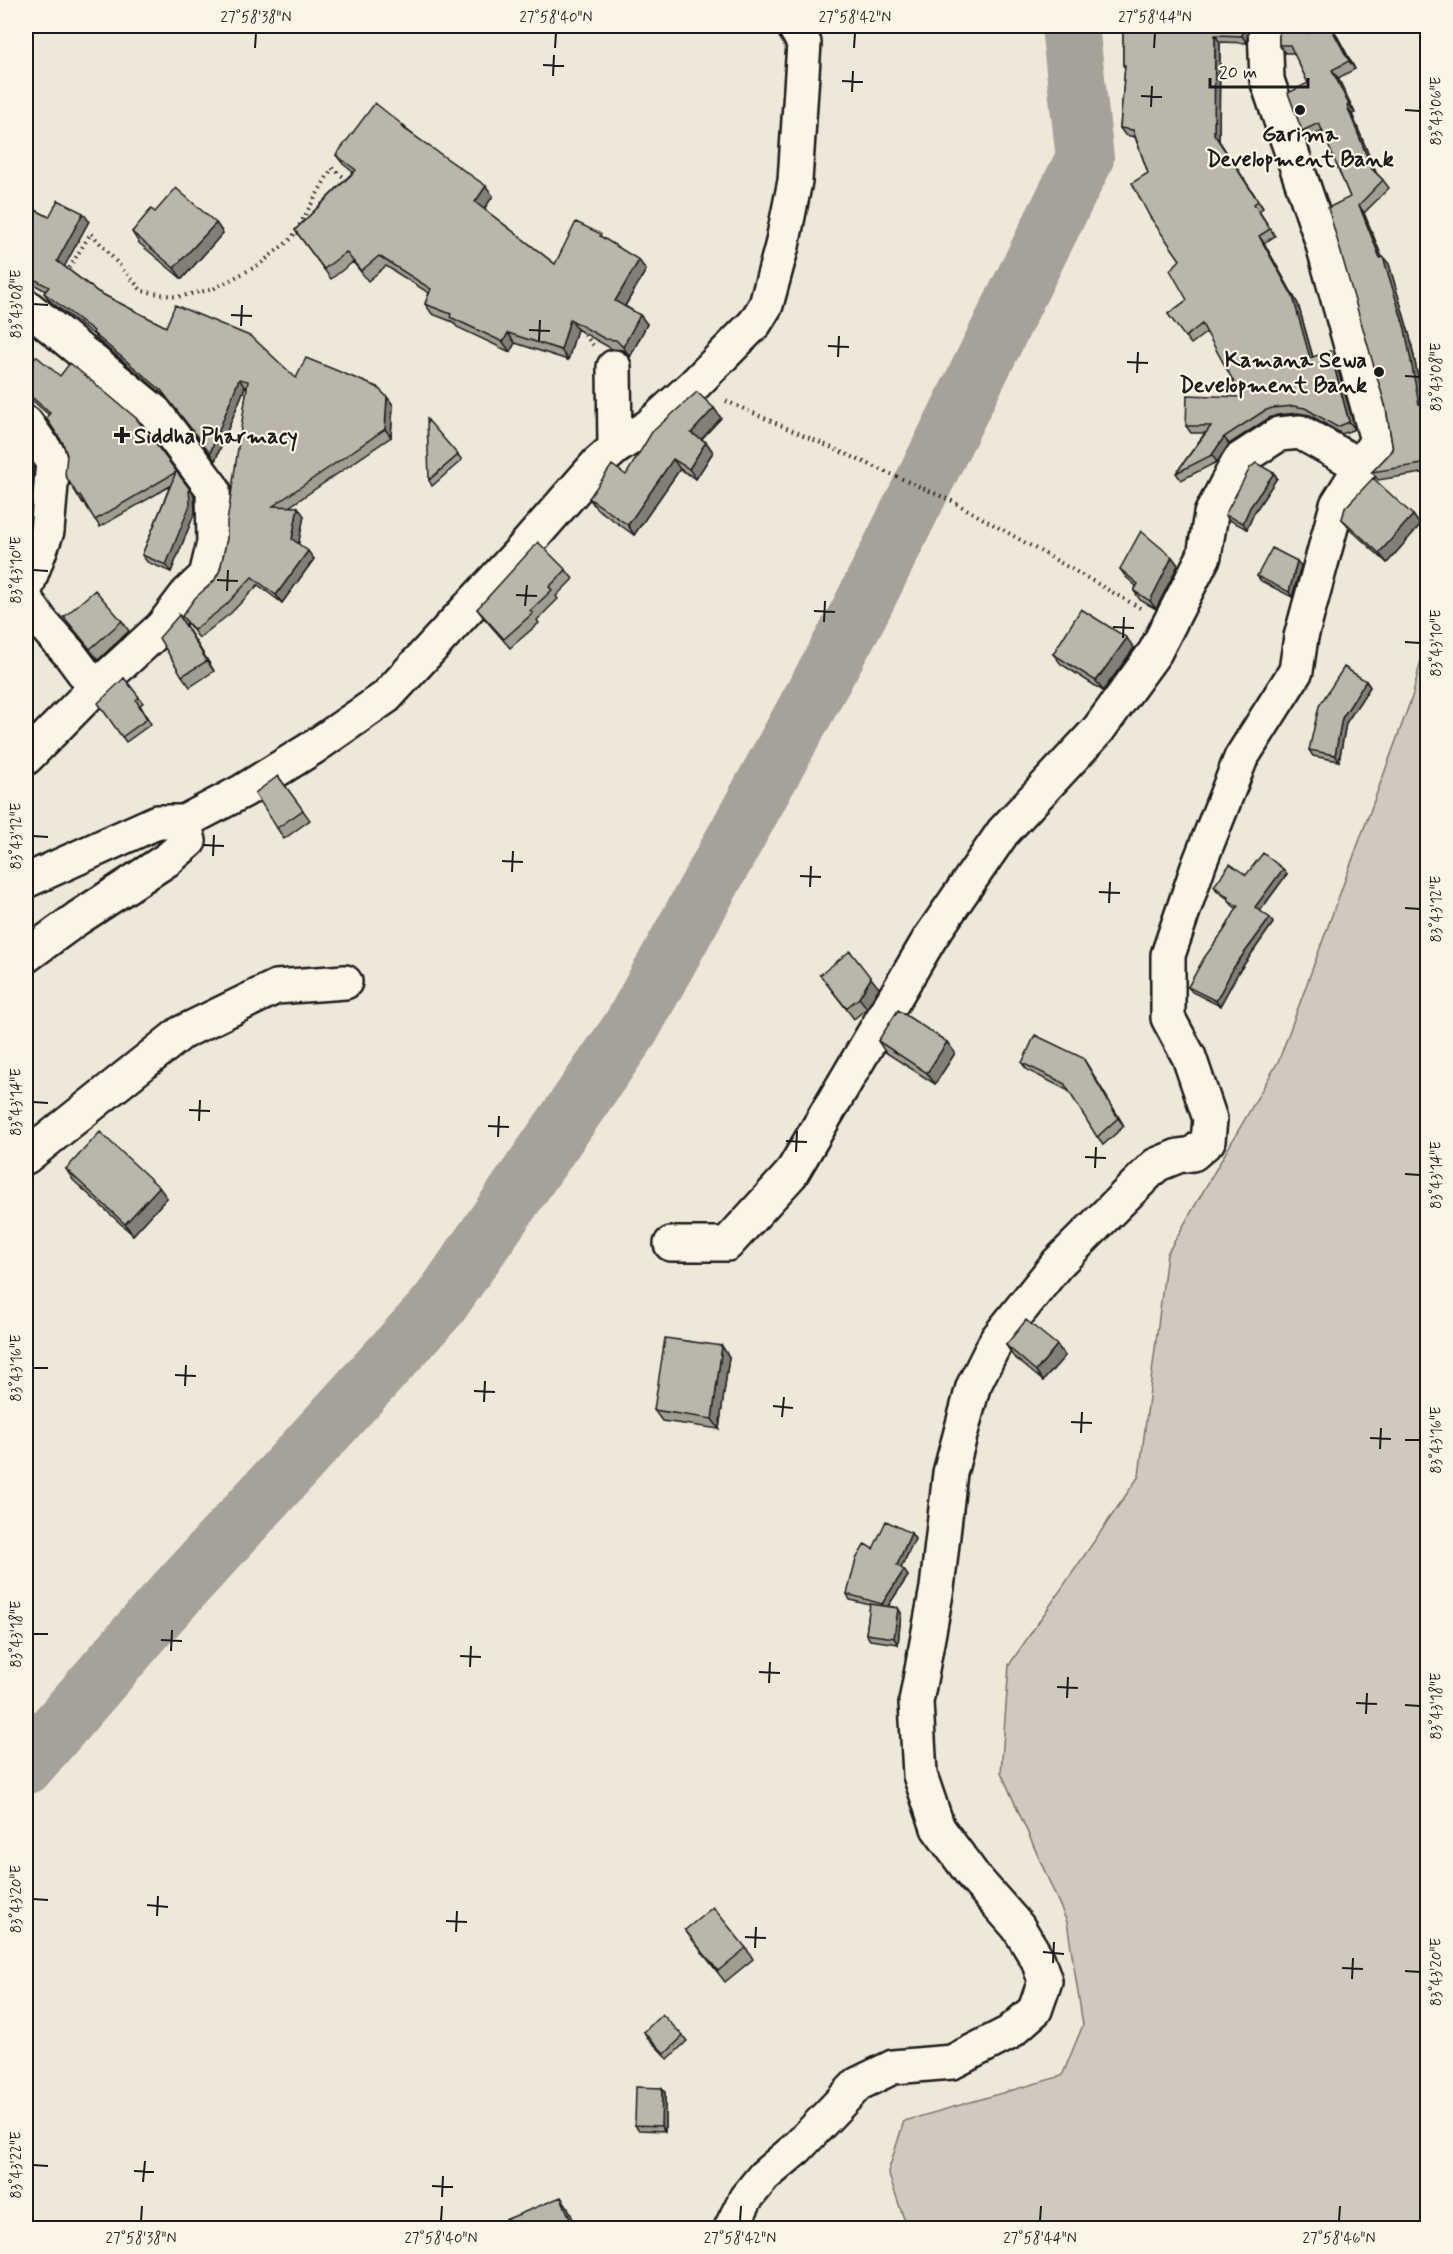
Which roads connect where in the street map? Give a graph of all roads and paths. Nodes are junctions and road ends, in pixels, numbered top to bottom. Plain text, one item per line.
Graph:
1 (794, 26) edge
2 (1265, 26) edge
3 (357, 189) edge
4 (32, 312) edge
5 (581, 329) edge
6 (614, 367) joint
7 (717, 397) dead end
8 (26, 423) edge
9 (615, 448) junction
10 (1361, 466) junction
11 (26, 588) edge
12 (26, 600) edge
13 (1142, 609) edge
14 (95, 688) junction
15 (26, 758) edge
16 (184, 822) junction
17 (26, 881) edge
18 (26, 956) edge
19 (345, 982) dead end
20 (26, 1157) edge
21 (671, 1244) dead end
22 (731, 2229) edge

1 - 9 main road
2 - 10 main road
3 - 4 path
4 - 14 main road
5 - 6 path
6 - 9 main road
7 - 13 path
8 - 11 main road
9 - 16 main road
10 - 21 main road
10 - 22 main road
12 - 14 main road
14 - 15 main road
16 - 17 main road
16 - 18 main road
19 - 20 main road

